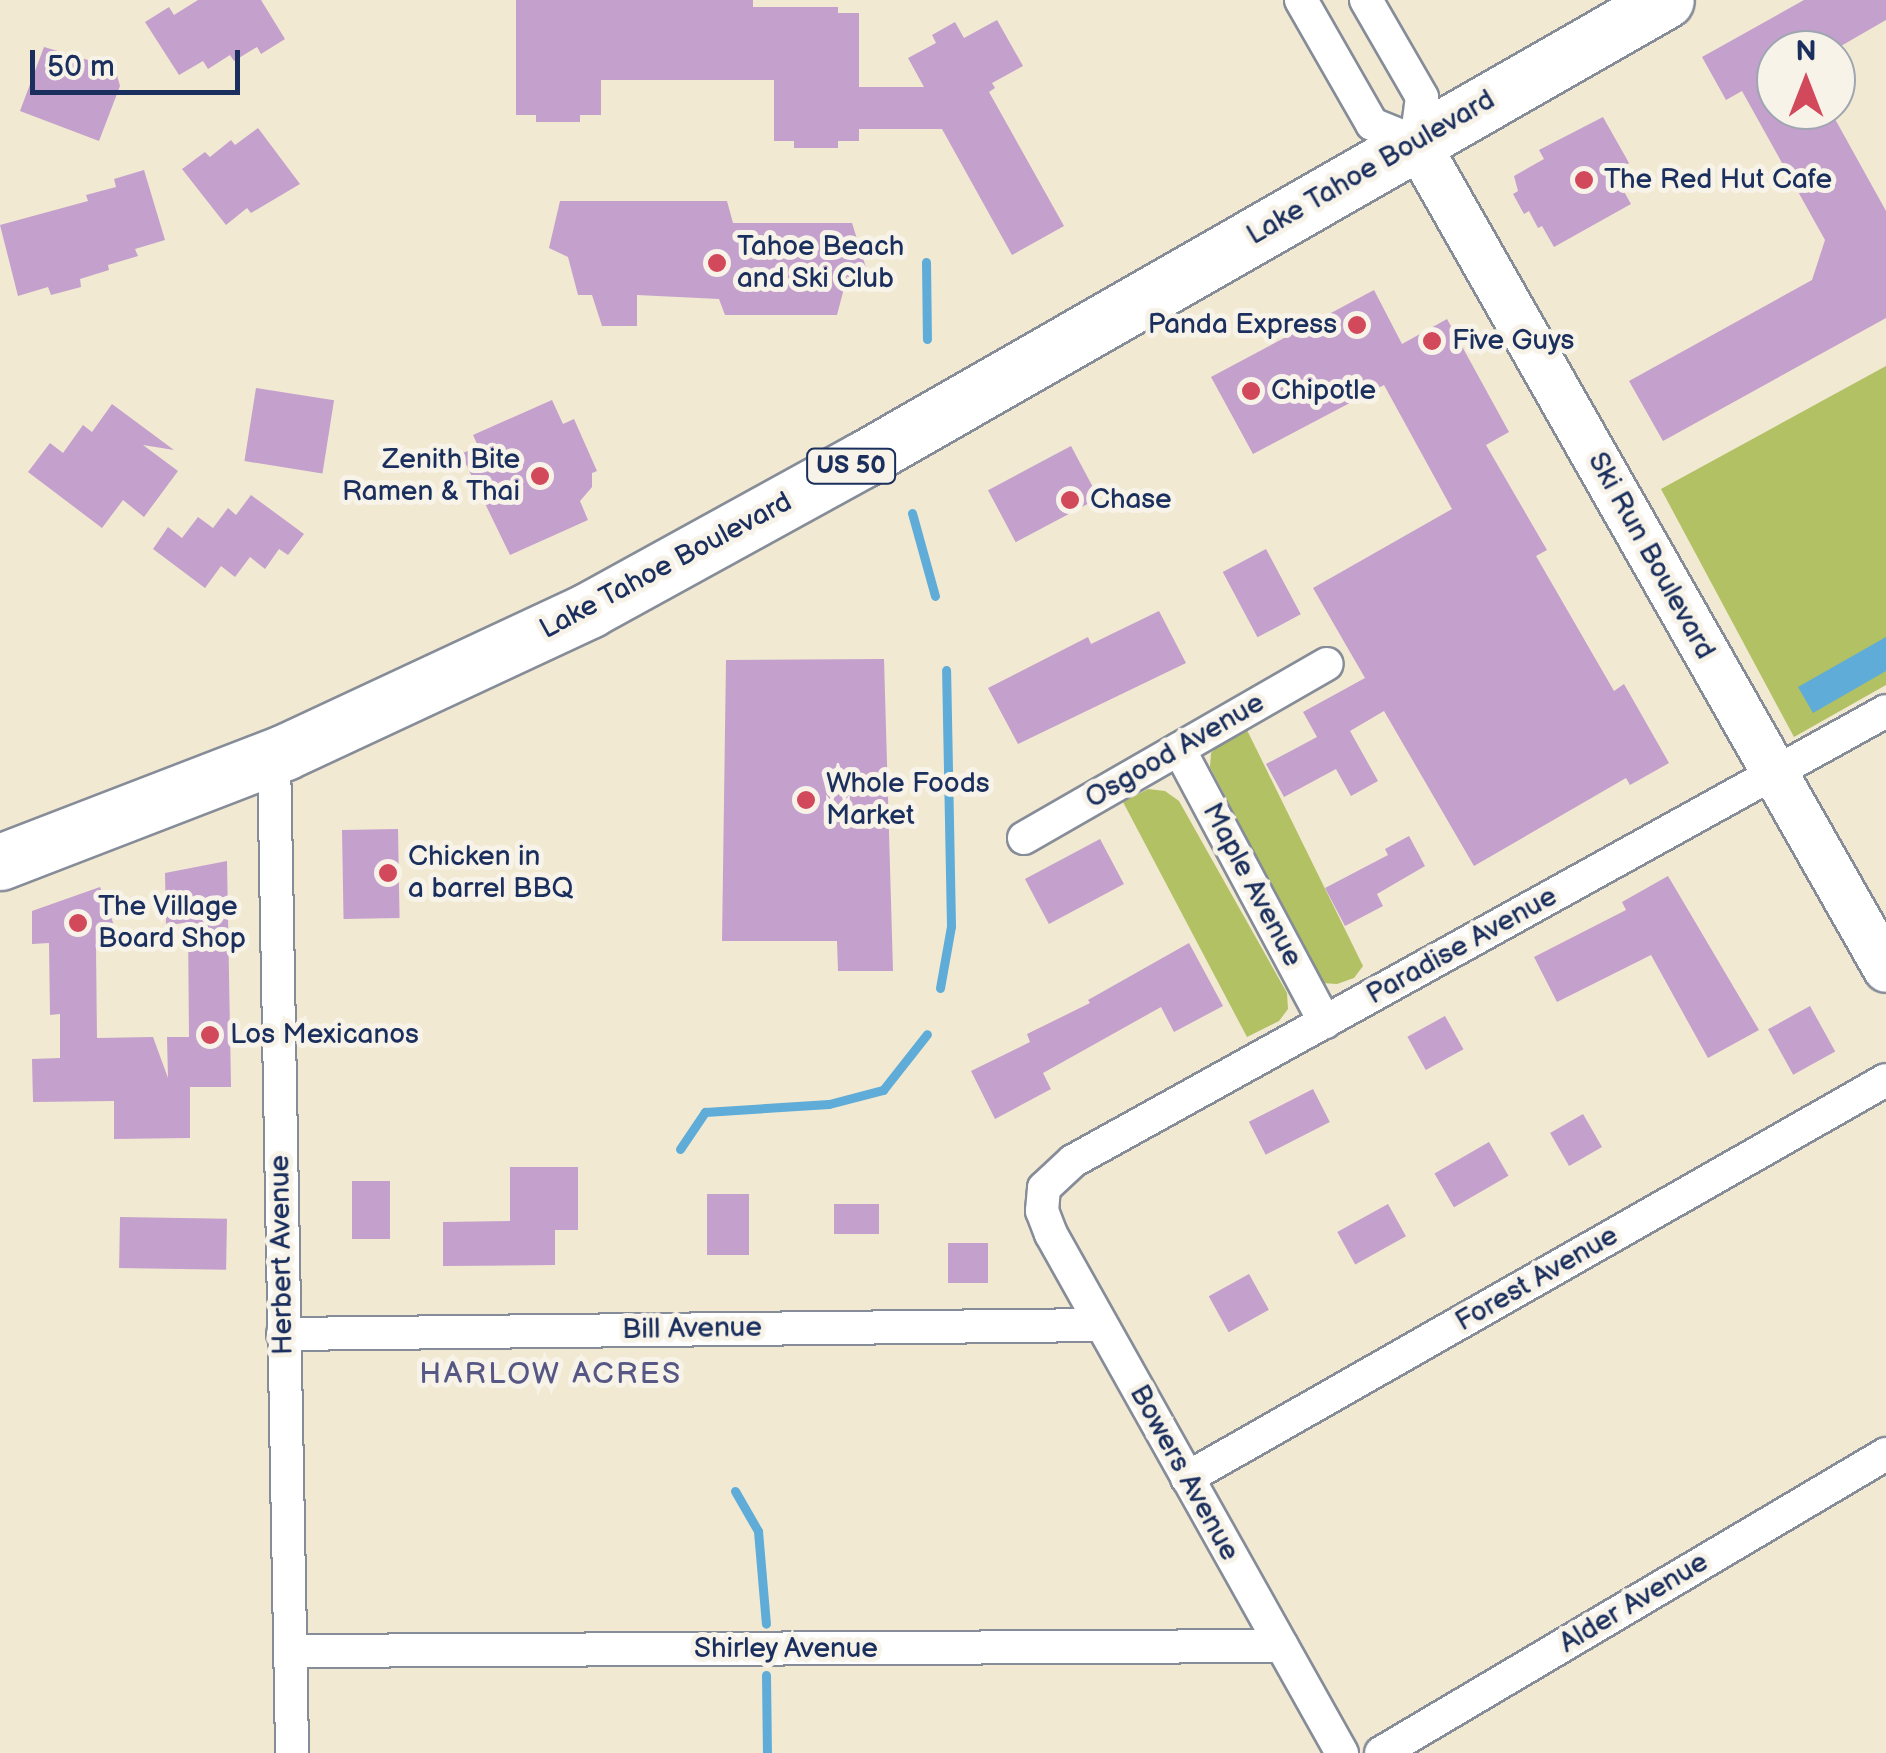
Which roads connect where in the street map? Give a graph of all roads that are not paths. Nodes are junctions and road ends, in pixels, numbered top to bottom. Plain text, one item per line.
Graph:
1 (1301, 0) edge
2 (1366, 0) edge
3 (1666, 0) edge
4 (1416, 142) junction
5 (1326, 664) dead end
6 (1886, 711) edge
7 (1178, 748) junction
8 (274, 757) junction
9 (1772, 775) junction
10 (1024, 838) dead end
11 (0, 862) edge
12 (1886, 969) edge
13 (1324, 1022) junction
14 (1886, 1080) edge
15 (1044, 1188) joint
16 (1101, 1324) junction
17 (283, 1334) junction
18 (1886, 1454) edge
19 (1187, 1478) junction
20 (1282, 1646) junction
21 (291, 1652) junction
22 (292, 1753) edge
23 (1342, 1753) edge
24 (1382, 1753) edge

1 - 4 street
2 - 4 street
3 - 4 highway, Lake Tahoe Boulevard / US 50
4 - 8 highway, Lake Tahoe Boulevard / US 50
4 - 9 main road, Ski Run Boulevard
5 - 7 street, Osgood Avenue
6 - 9 street, Paradise Avenue
7 - 10 street, Osgood Avenue
7 - 13 street, Maple Avenue
8 - 11 highway, Lake Tahoe Boulevard / US 50
8 - 17 street, Herbert Avenue
9 - 12 main road, Ski Run Boulevard
9 - 13 street, Paradise Avenue
13 - 15 street, Paradise Avenue
14 - 19 street, Forest Avenue
15 - 16 street, Bowers Avenue
16 - 17 street, Bill Avenue
16 - 19 street, Bowers Avenue
17 - 21 street, Herbert Avenue
18 - 24 street, Alder Avenue
19 - 20 street, Bowers Avenue
20 - 21 street, Shirley Avenue
20 - 23 street, Bowers Avenue
21 - 22 street, Herbert Avenue

